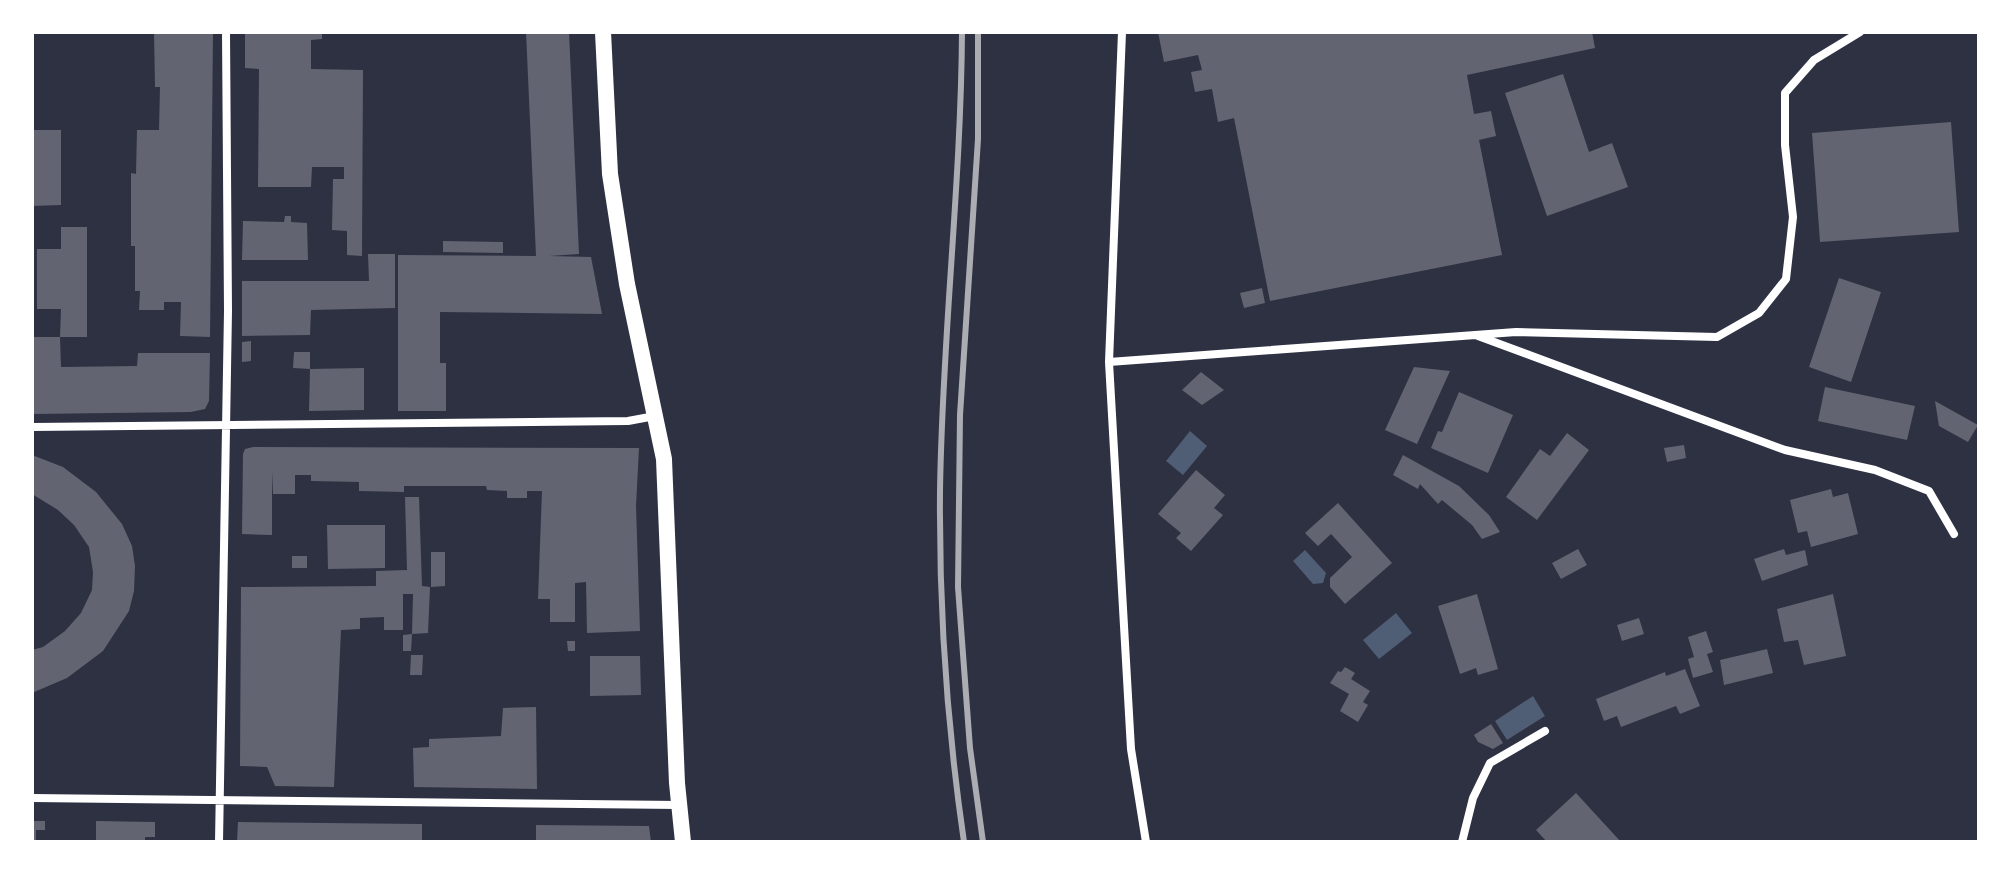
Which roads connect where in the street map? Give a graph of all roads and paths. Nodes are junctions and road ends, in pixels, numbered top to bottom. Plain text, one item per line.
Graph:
1 (226, 32) edge
2 (603, 32) edge
3 (1122, 32) edge
4 (1860, 32) edge
5 (1473, 334) junction
6 (1109, 362) junction
7 (656, 416) junction
8 (32, 427) edge
9 (225, 427) junction
10 (1954, 534) dead end
11 (1545, 731) dead end
12 (32, 798) edge
13 (218, 801) junction
14 (679, 805) junction
15 (219, 842) edge
16 (683, 842) edge
17 (1146, 842) edge
18 (1462, 842) edge

1 - 9 street
2 - 7 main road
3 - 6 street
4 - 5 street
5 - 6 street
5 - 10 street
6 - 17 street
7 - 9 street
7 - 14 main road
8 - 9 street
9 - 13 street
11 - 18 street
12 - 13 street
13 - 14 street
13 - 15 street
14 - 16 main road

